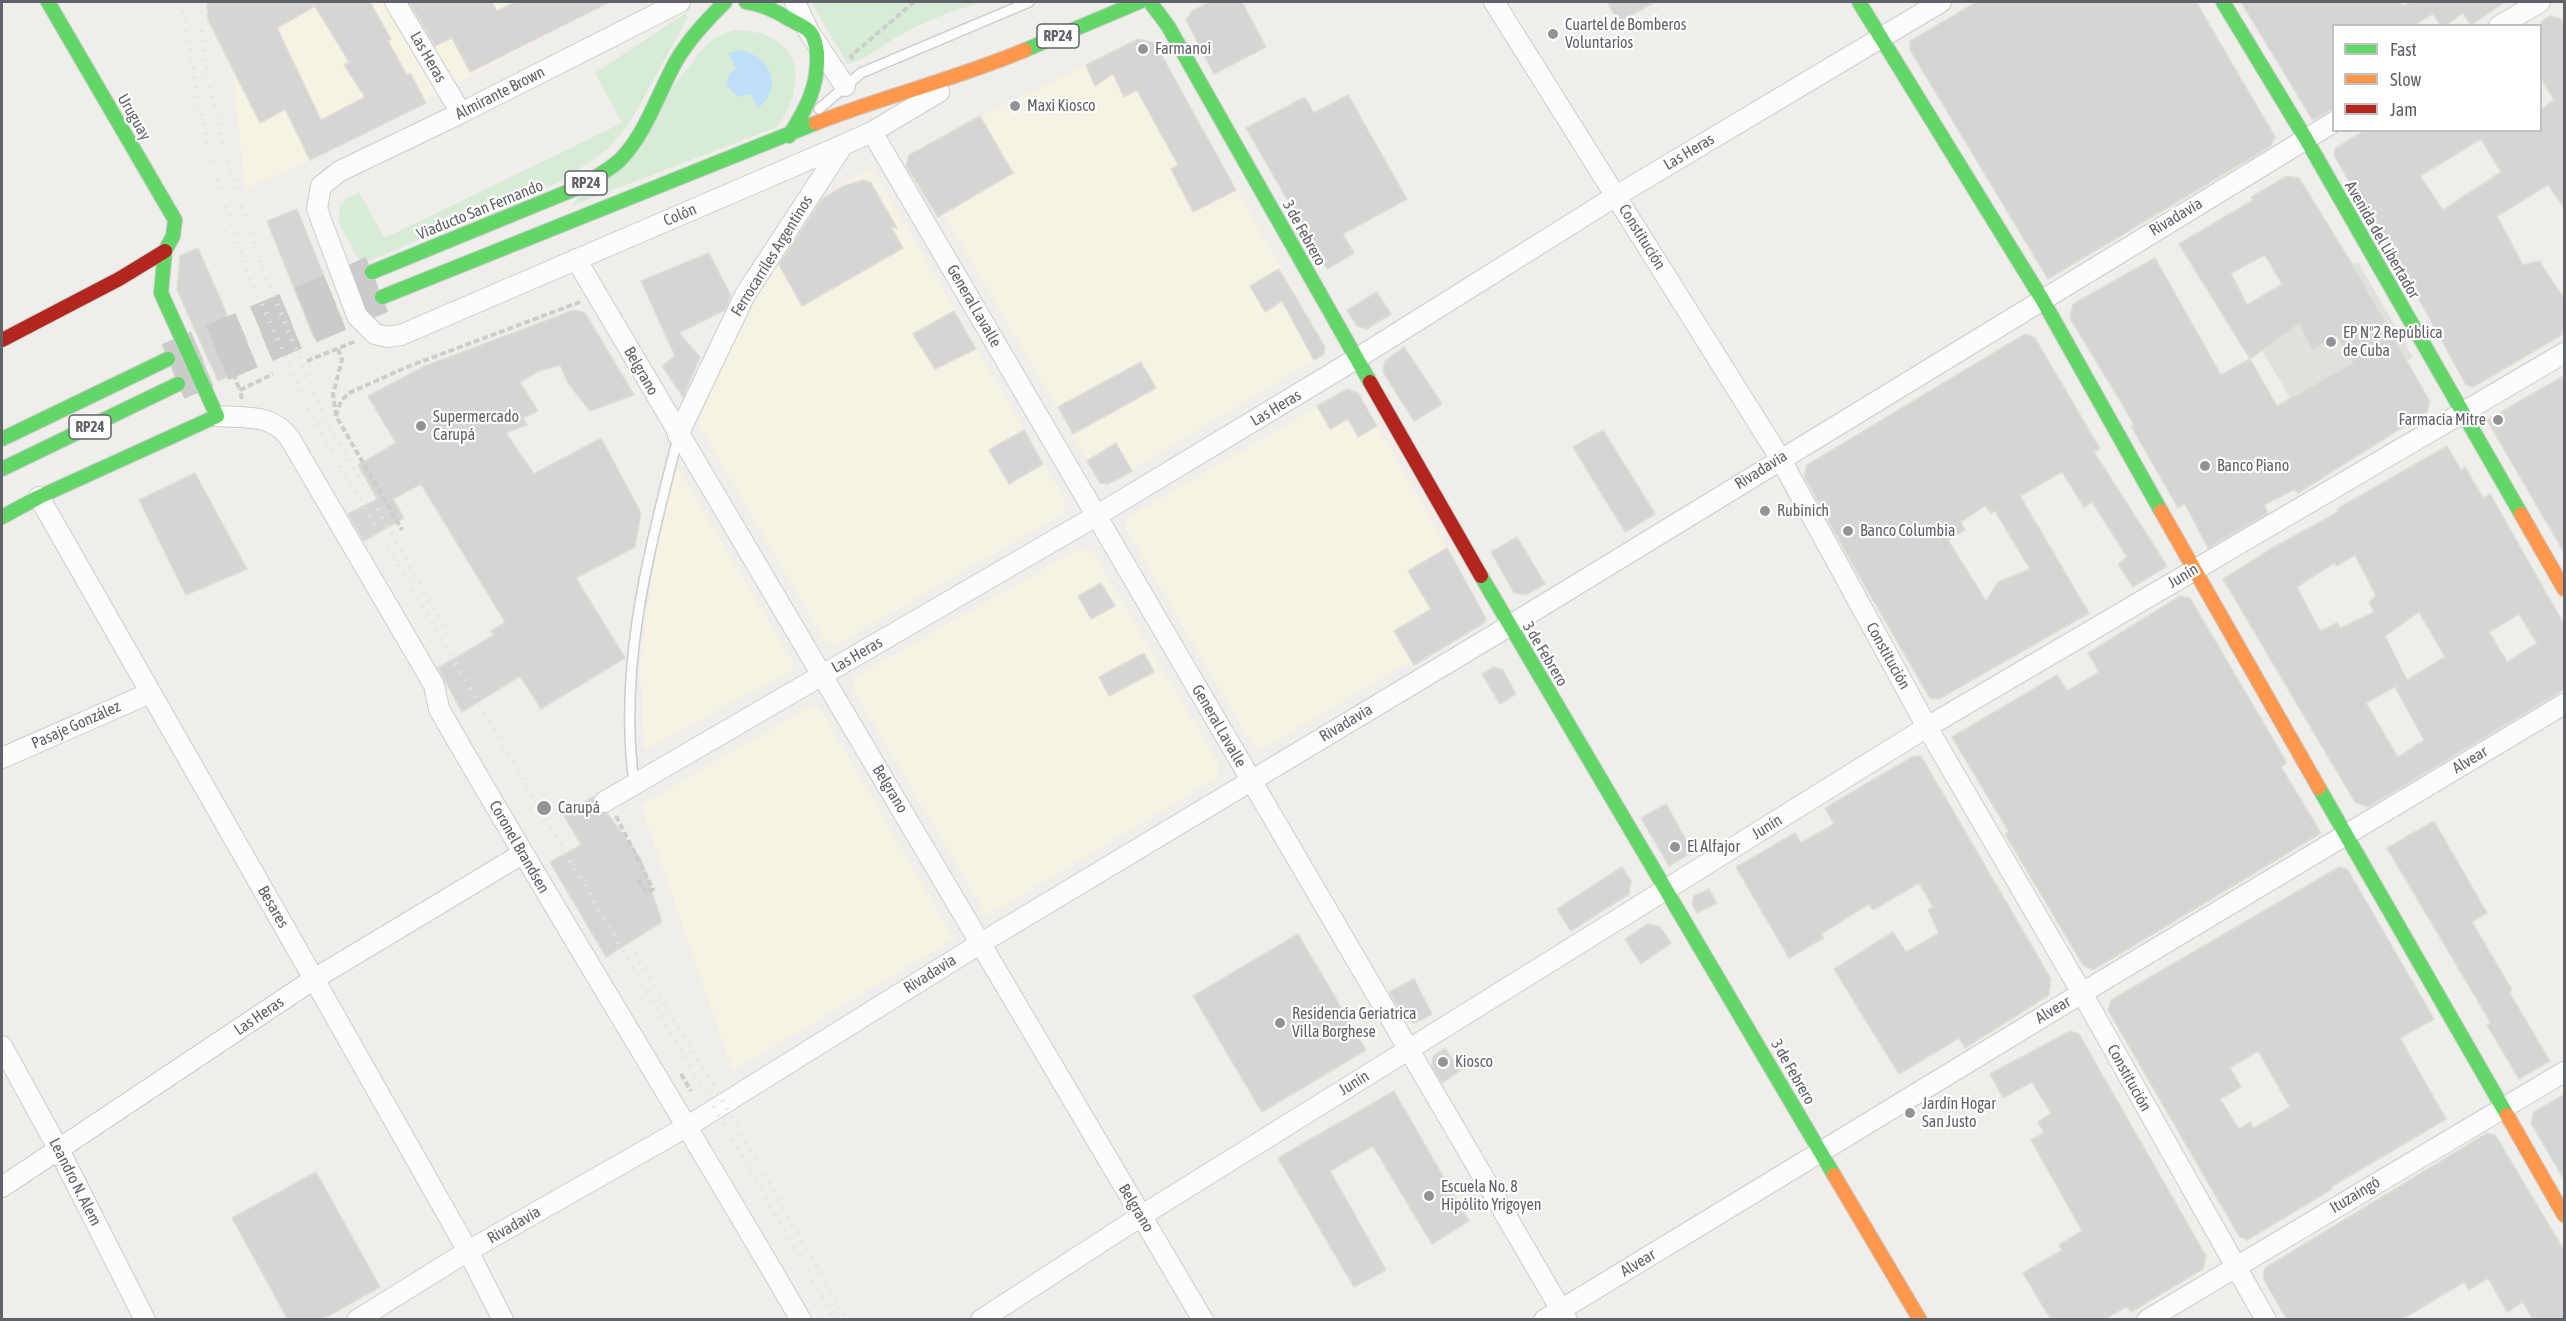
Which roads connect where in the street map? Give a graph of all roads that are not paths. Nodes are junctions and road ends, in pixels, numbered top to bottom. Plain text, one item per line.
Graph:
1 (48, 2) edge
2 (395, 2) edge
3 (680, 2) edge
4 (725, 2) edge
5 (746, 2) edge
6 (795, 2) edge
7 (1029, 2) edge
8 (1139, 2) edge
9 (1150, 2) edge
10 (1494, 2) edge
11 (1859, 2) edge
12 (1941, 2) edge
13 (2223, 2) edge
14 (2540, 2) edge
15 (2502, 24) edge
16 (809, 32) junction
17 (1880, 38) junction
18 (977, 70) junction
19 (858, 108) junction
20 (461, 114) junction
21 (2332, 124) edge
22 (789, 136) junction
23 (2306, 139) junction
24 (843, 145) junction
25 (1616, 196) junction
26 (165, 250) junction
27 (576, 259) junction
28 (372, 272) tunnel mouth
29 (119, 279) junction
30 (150, 288) junction
31 (382, 297) tunnel mouth
32 (2042, 299) junction
33 (375, 334) joint
34 (2, 340) edge
35 (2565, 353) edge
36 (168, 359) tunnel mouth
37 (1356, 359) junction
38 (177, 384) tunnel mouth
39 (2462, 413) junction
40 (217, 416) junction
41 (678, 435) junction
42 (2, 439) edge
43 (1780, 458) junction
44 (2, 469) edge
45 (39, 497) junction
46 (1096, 516) junction
47 (2, 517) edge
48 (2194, 570) junction
49 (2565, 589) edge
50 (1509, 626) junction
51 (823, 675) junction
52 (150, 693) junction
53 (2565, 704) edge
54 (1927, 728) junction
55 (2, 758) edge
56 (1250, 780) junction
57 (634, 783) junction
58 (606, 801) road end
59 (2346, 835) junction
60 (522, 854) junction
61 (1666, 889) junction
62 (981, 943) junction
63 (314, 979) junction
64 (2082, 993) junction
65 (2, 1046) edge
66 (1409, 1049) junction
67 (2565, 1072) edge
68 (2502, 1107) junction
69 (688, 1126) junction
70 (59, 1150) junction
71 (1821, 1152) junction
72 (2, 1187) edge
73 (2565, 1215) edge
74 (1141, 1216) junction
75 (468, 1251) junction
76 (2235, 1267) junction
77 (1558, 1316) edge
78 (145, 1320) edge
79 (357, 1320) edge
80 (503, 1320) edge
81 (801, 1320) edge
82 (981, 1320) edge
83 (1203, 1320) edge
84 (1920, 1320) edge
85 (2147, 1320) edge
86 (2266, 1320) edge

1 - 26 main road, Uruguay
2 - 20 street, Las Heras
3 - 20 street, Almirante Brown
4 - 28 main road, Viaducto San Fernando / RP24
5 - 16 main road
6 - 16 street, General Lavalle
7 - 19 lane
8 - 18 main road, Colón / RP24
9 - 37 main road, 3 de Febrero
10 - 25 street, Constitución
11 - 17 main road
12 - 17 street, Las Heras
13 - 23 main road, Avenida del Libertador
14 - 15 street
16 - 19 street, General Lavalle
16 - 22 main road
17 - 25 street, Las Heras
17 - 32 main road
18 - 19 street, Colón
18 - 19 main road, Colón / RP24
19 - 22 main road, Colón / RP24
19 - 22 lane
19 - 24 street, Colón
19 - 46 street, General Lavalle
20 - 33 street, Almirante Brown
21 - 23 street, Rivadavia
22 - 31 main road, RP24
23 - 32 street, Rivadavia
23 - 39 main road, Avenida del Libertador
24 - 27 street, Colón
24 - 41 street, Ferrocarriles Argentinos
25 - 37 street, Las Heras
25 - 43 street, Constitución
26 - 29 main road
26 - 30 main road, Uruguay
27 - 33 street, Colón
27 - 41 street, Belgrano
29 - 30 main road
29 - 34 main road
30 - 40 main road
32 - 43 street, Rivadavia
32 - 48 main road
35 - 39 street, Junín
36 - 42 main road, RP24
37 - 46 street, Las Heras
37 - 50 main road, 3 de Febrero
38 - 44 main road, RP24
39 - 48 street, Junín
39 - 49 main road, Avenida del Libertador
40 - 45 main road, RP24
40 - 60 street, Coronel Brandsen
41 - 51 street, Belgrano
41 - 57 lane
43 - 50 street, Rivadavia
43 - 54 street, Constitución
45 - 47 main road, RP24
45 - 52 street, Besares
46 - 51 street, Las Heras
46 - 56 street, General Lavalle
48 - 54 street, Junín
48 - 59 main road
50 - 56 street, Rivadavia
50 - 61 main road, 3 de Febrero
51 - 57 street, Las Heras
51 - 62 street, Belgrano
52 - 55 street, Pasaje González
52 - 63 street, Besares
53 - 59 street, Alvear
54 - 61 street, Junín
54 - 64 street, Constitución
56 - 62 street, Rivadavia
56 - 66 street, General Lavalle
57 - 58 street, Las Heras
59 - 64 street, Alvear
59 - 68 main road
60 - 63 street, Las Heras
60 - 69 street, Coronel Brandsen
61 - 66 street, Junín
61 - 71 main road, 3 de Febrero
62 - 69 street, Rivadavia
62 - 74 street, Belgrano
63 - 70 street, Las Heras
63 - 75 street, Besares
64 - 71 street, Alvear
64 - 76 street, Constitución
65 - 70 street, Leandro N. Alem
66 - 74 street, Junín
66 - 77 street, General Lavalle
67 - 68 street, Ituzaingó
68 - 73 main road
68 - 76 street, Ituzaingó
69 - 75 street, Rivadavia
69 - 81 street, Coronel Brandsen
70 - 72 street, Las Heras
70 - 78 street, Leandro N. Alem
71 - 77 street, Alvear
71 - 84 main road, 3 de Febrero
74 - 82 street, Junín
74 - 83 street, Belgrano
75 - 79 street, Rivadavia
75 - 80 street, Besares
76 - 85 street, Ituzaingó
76 - 86 street, Constitución

